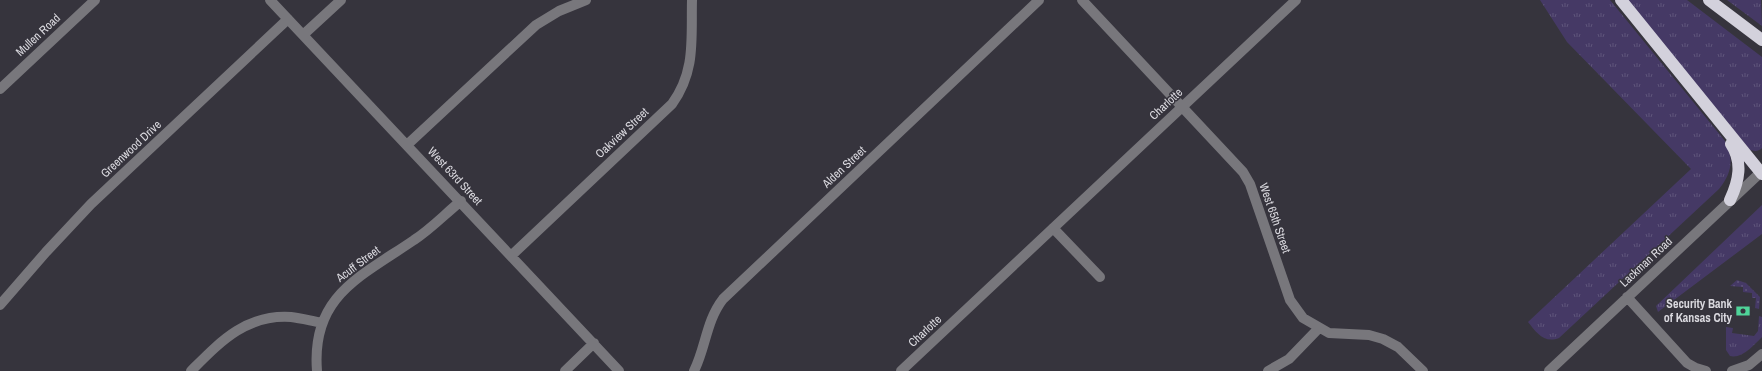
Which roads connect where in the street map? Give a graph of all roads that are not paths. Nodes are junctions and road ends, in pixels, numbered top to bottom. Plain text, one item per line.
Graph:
1 (95, 0) edge
2 (270, 0) edge
3 (341, 0) edge
4 (586, 0) edge
5 (692, 0) edge
6 (1039, 0) edge
7 (1082, 0) edge
8 (1296, 0) edge
9 (1621, 0) edge
10 (1709, 0) edge
11 (288, 19) junction
12 (303, 35) junction
13 (1762, 40) edge
14 (0, 89) edge
15 (1705, 104) junction
16 (1182, 106) junction
17 (408, 144) junction
18 (1761, 173) edge
19 (1730, 200) junction
20 (461, 201) junction
21 (1054, 228) junction
22 (512, 255) junction
23 (1100, 277) dead end
24 (1627, 297) junction
25 (0, 305) edge
26 (322, 323) junction
27 (1319, 328) junction
28 (594, 344) junction
29 (1762, 354) edge
30 (192, 371) edge
31 (317, 371) edge
32 (565, 371) edge
33 (620, 371) edge
34 (694, 371) edge
35 (902, 371) edge
36 (1268, 371) edge
37 (1422, 371) edge
38 (1549, 371) edge
39 (1706, 371) edge
40 (1732, 371) edge

1 - 14 street, Mullen Road
2 - 11 street, West 63rd Street
3 - 12 street
4 - 17 street
5 - 22 street, Oakview Street
6 - 34 street, Alden Street
7 - 16 street, West 65th Street
8 - 16 street, Charlotte
9 - 15 highway
10 - 13 highway
11 - 12 street, West 63rd Street
11 - 25 street, Greenwood Drive
12 - 17 street, West 63rd Street
15 - 18 highway
15 - 19 highway
16 - 21 street, Charlotte
16 - 27 street, West 65th Street
17 - 20 street, West 63rd Street
18 - 19 street, Lackman Road
19 - 24 street, Lackman Road
20 - 22 street, West 63rd Street
20 - 26 street, Acuff Street
21 - 23 street
21 - 35 street, Charlotte
22 - 28 street, West 63rd Street
24 - 38 street, Lackman Road
24 - 39 street
26 - 30 street
26 - 31 street, Acuff Street
27 - 36 street
27 - 37 street, West 65th Street
28 - 32 street
28 - 33 street, West 63rd Street
29 - 40 street

